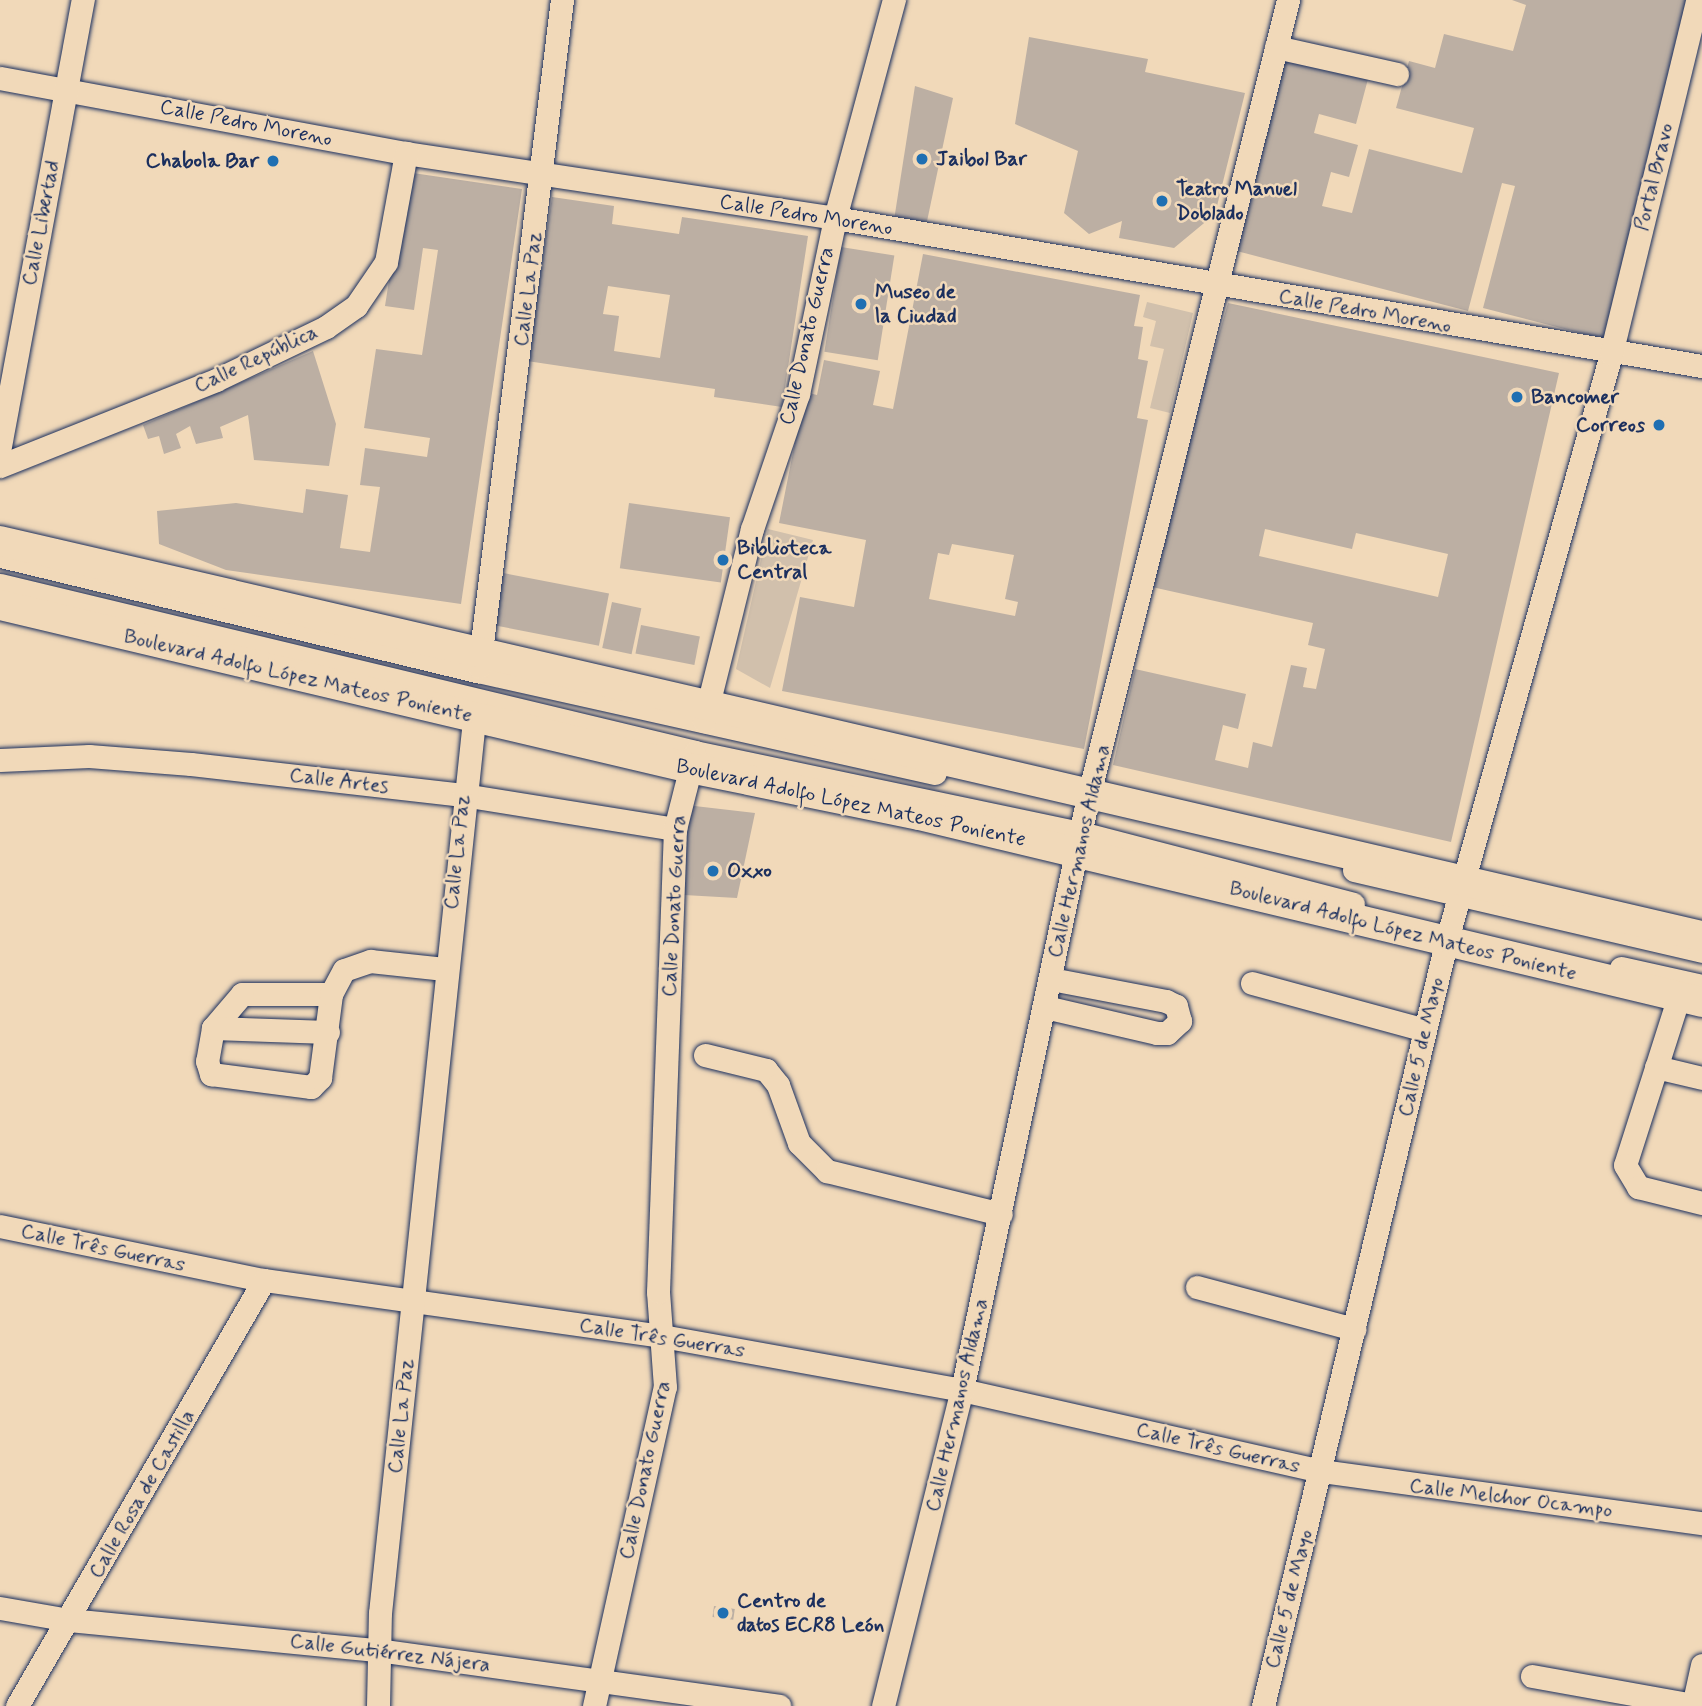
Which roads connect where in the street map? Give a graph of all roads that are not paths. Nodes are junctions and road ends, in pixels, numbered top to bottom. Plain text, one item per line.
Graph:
1 (83, 0) edge
2 (562, 0) edge
3 (894, 0) edge
4 (1287, 0) edge
5 (1697, 0) edge
6 (1276, 47) junction
7 (1397, 74) dead end
8 (0, 78) edge
9 (66, 90) junction
10 (406, 153) junction
11 (543, 174) junction
12 (835, 218) junction
13 (1217, 285) junction
14 (1611, 354) junction
15 (1702, 366) edge
16 (0, 446) edge
17 (0, 466) edge
18 (0, 541) edge
19 (0, 556) edge
20 (0, 585) edge
21 (0, 605) edge
22 (479, 663) junction
23 (475, 707) junction
24 (707, 712) junction
25 (0, 760) edge
26 (692, 760) junction
27 (463, 795) junction
28 (1088, 800) junction
29 (675, 830) junction
30 (1079, 844) junction
31 (1460, 888) junction
32 (1448, 936) junction
33 (1702, 936) edge
34 (1702, 951) edge
35 (445, 969) junction
36 (1051, 979) junction
37 (1252, 983) dead end
38 (331, 993) junction
39 (1694, 995) edge
40 (1045, 1007) junction
41 (214, 1028) junction
42 (1425, 1030) junction
43 (328, 1032) junction
44 (705, 1055) dead end
45 (1656, 1067) junction
46 (1702, 1078) edge
47 (1702, 1203) edge
48 (1001, 1214) junction
49 (0, 1226) edge
50 (264, 1280) junction
51 (1196, 1287) dead end
52 (413, 1302) junction
53 (1354, 1329) junction
54 (662, 1336) junction
55 (962, 1390) junction
56 (1321, 1471) junction
57 (1702, 1523) edge
58 (0, 1608) edge
59 (69, 1620) junction
60 (377, 1650) junction
61 (1702, 1665) edge
62 (1531, 1676) dead end
63 (599, 1678) junction
64 (1693, 1705) edge
65 (17, 1706) edge
66 (378, 1706) edge
67 (594, 1706) edge
68 (779, 1706) edge
69 (883, 1706) edge
70 (1263, 1706) edge

1 - 9 street, Calle Libertad
2 - 11 street, Calle La Paz
3 - 12 street, Calle Donato Guerra
4 - 6 street, Calle Hermanos Aldama
5 - 14 street, Portal Bravo
6 - 7 street
6 - 13 street, Calle Hermanos Aldama
8 - 9 street, Calle Pedro Moreno
9 - 10 street, Calle Pedro Moreno
9 - 16 street, Calle Libertad
10 - 11 street, Calle Pedro Moreno
10 - 17 street, Calle República
11 - 12 street, Calle Pedro Moreno
11 - 22 street, Calle La Paz
12 - 13 street, Calle Pedro Moreno
12 - 24 street, Calle Donato Guerra
13 - 14 street, Calle Pedro Moreno
13 - 28 street, Calle Hermanos Aldama
14 - 15 street, Calle Pedro Moreno
14 - 31 street, Calle 5 de Mayo
18 - 22 main road
19 - 22 street
20 - 23 street
21 - 23 main road, Boulevard Adolfo López Mateos Poniente
22 - 23 street, Calle La Paz
22 - 24 main road
23 - 26 main road, Boulevard Adolfo López Mateos Poniente
23 - 27 street, Calle La Paz
24 - 26 street, Calle Donato Guerra
24 - 28 main road
25 - 27 street, Calle Artes
26 - 29 street, Calle Donato Guerra
26 - 30 main road, Boulevard Adolfo López Mateos Poniente
27 - 29 street, Calle Artes
27 - 35 street, Calle La Paz
28 - 30 street, Calle Hermanos Aldama
28 - 31 main road
29 - 54 street, Calle Donato Guerra
30 - 32 main road, Boulevard Adolfo López Mateos Poniente
30 - 36 street, Calle Hermanos Aldama
31 - 32 street, Calle 5 de Mayo
31 - 33 main road
31 - 34 street
32 - 39 main road, Boulevard Adolfo López Mateos Poniente
32 - 42 street, Calle 5 de Mayo
35 - 38 street
35 - 52 street, Calle La Paz
36 - 40 street, Calle Hermanos Aldama
36 - 40 street
37 - 42 street
38 - 41 street
38 - 43 street
39 - 45 street
40 - 48 street, Calle Hermanos Aldama
41 - 43 street
41 - 43 street
42 - 53 street, Calle 5 de Mayo
44 - 48 street
45 - 46 street
45 - 47 street
48 - 55 street, Calle Hermanos Aldama
49 - 50 street, Calle Três Guerras
50 - 52 street, Calle Três Guerras
50 - 59 street, Calle Rosa de Castilla
51 - 53 street
52 - 54 street, Calle Três Guerras
52 - 60 street, Calle La Paz
53 - 56 street, Calle 5 de Mayo
54 - 55 street, Calle Três Guerras
54 - 63 street, Calle Donato Guerra
55 - 56 street, Calle Três Guerras
55 - 69 street, Calle Hermanos Aldama
56 - 57 street, Calle Melchor Ocampo
56 - 70 street, Calle 5 de Mayo
58 - 59 street, Calle Gutiérrez Nájera
59 - 60 street, Calle Gutiérrez Nájera
59 - 65 street, Calle Rosa de Castilla
60 - 63 street, Calle Gutiérrez Nájera
60 - 66 street, Calle La Paz
61 - 64 street
62 - 64 street
63 - 67 street, Calle Donato Guerra
63 - 68 street, Calle Gutiérrez Nájera

